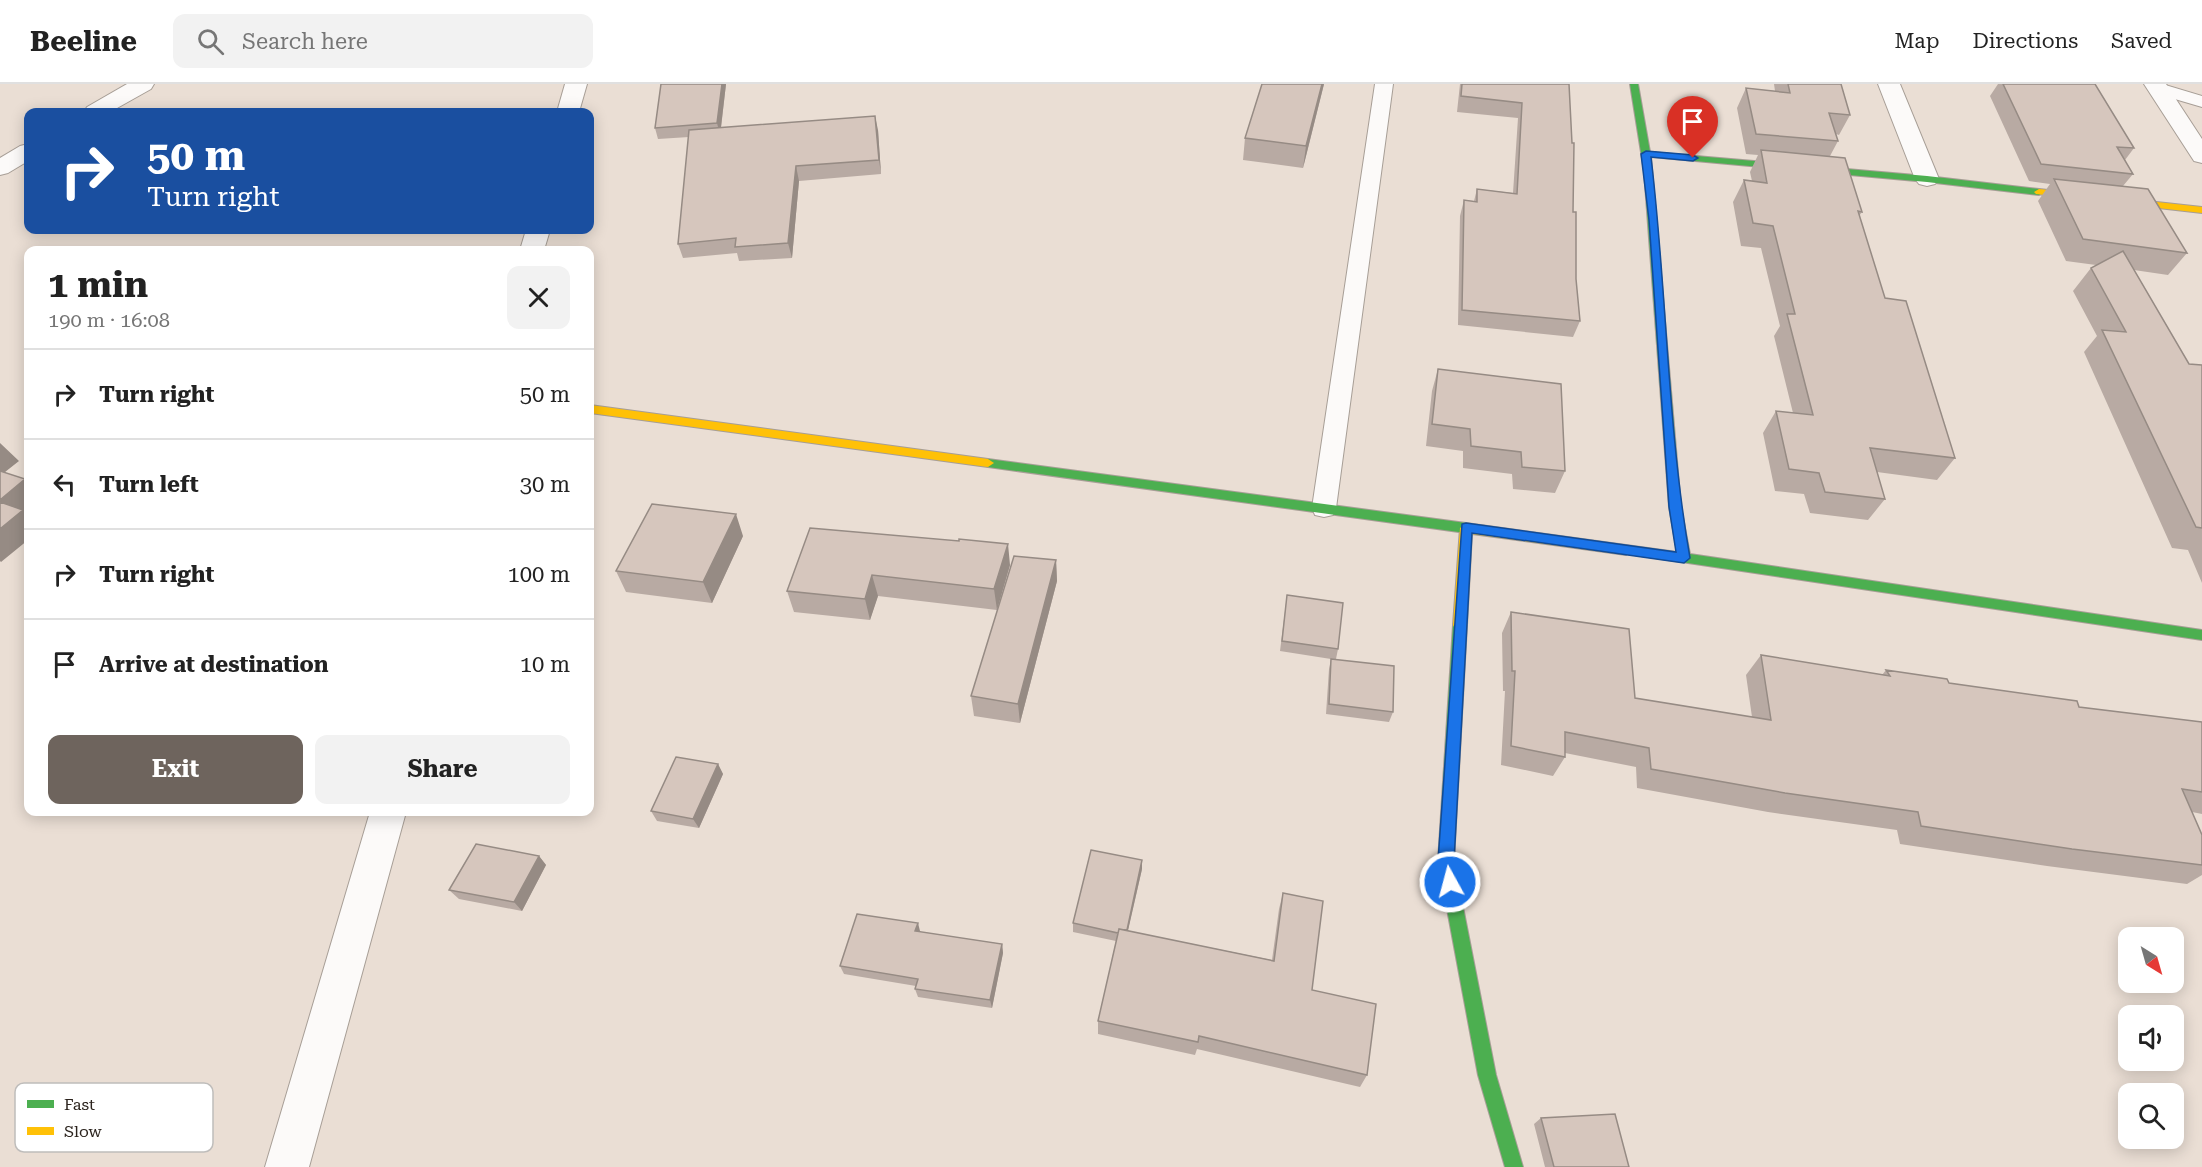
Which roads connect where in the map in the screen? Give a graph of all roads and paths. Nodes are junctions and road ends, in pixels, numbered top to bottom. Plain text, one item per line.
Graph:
1 (143, 84) edge
2 (576, 84) edge
3 (1384, 84) edge
4 (1634, 84) edge
5 (1889, 84) edge
6 (2156, 86) edge
7 (2202, 102) edge
8 (102, 108) edge
9 (569, 108) edge
10 (24, 153) edge
11 (1646, 154) junction
12 (2202, 156) edge
13 (0, 168) edge
14 (1927, 179) junction
15 (2202, 210) edge
16 (594, 410) edge
17 (1324, 507) junction
18 (1466, 528) junction
19 (1684, 558) junction
20 (2202, 635) edge
21 (387, 816) edge
22 (287, 1167) edge
23 (1514, 1167) edge

1 - 8 street
2 - 9 street
3 - 17 lane
4 - 11 street
5 - 14 street
6 - 7 lane
6 - 12 street
10 - 13 street
11 - 14 street
11 - 19 street
14 - 15 street
16 - 17 street
17 - 18 street
18 - 19 street
18 - 23 street
19 - 20 street
21 - 22 street

